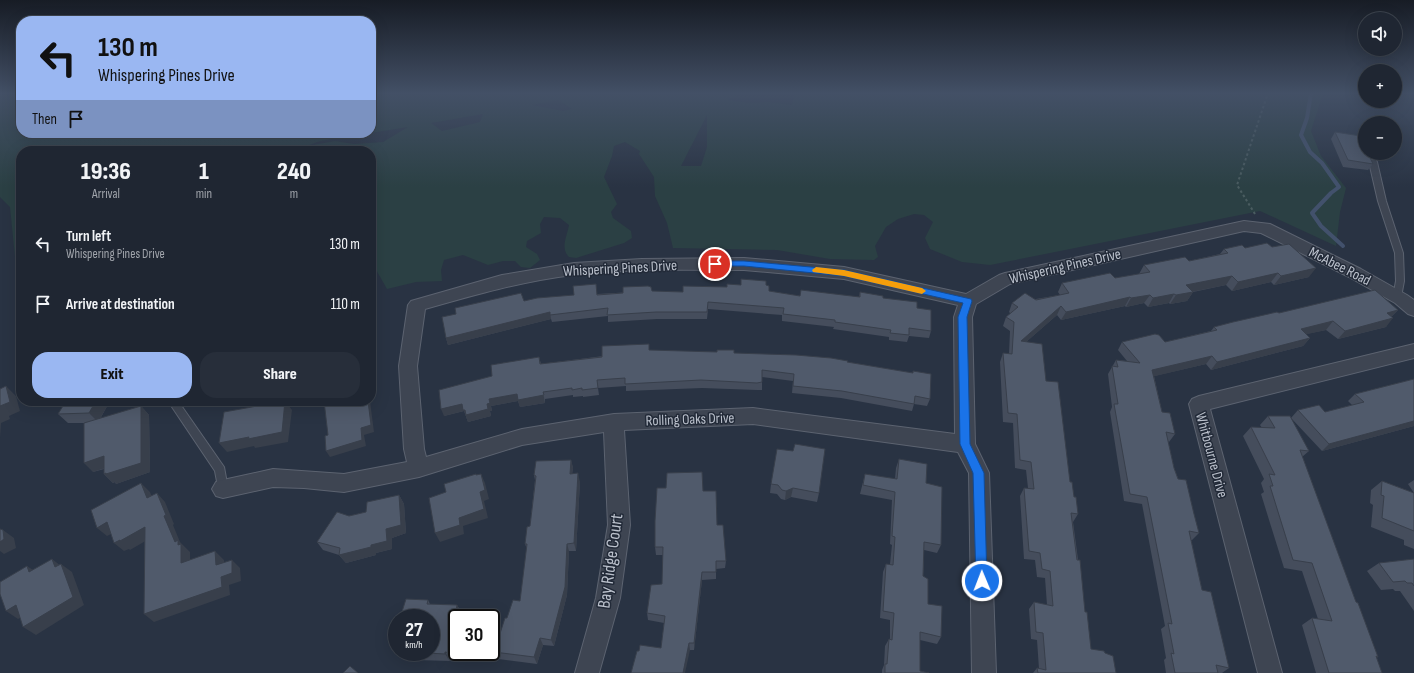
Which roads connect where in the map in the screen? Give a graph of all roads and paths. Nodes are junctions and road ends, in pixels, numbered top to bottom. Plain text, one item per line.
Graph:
1 (1257, 124) edge
2 (1373, 162) edge
3 (1264, 228) junction
4 (1397, 297) junction
5 (968, 301) junction
6 (1414, 310) edge
7 (1414, 351) edge
8 (176, 406) edge
9 (614, 422) junction
10 (965, 444) junction
11 (419, 468) junction
12 (223, 489) joint
13 (587, 673) edge
14 (984, 673) edge
15 (1270, 673) edge

1 - 3 path
2 - 4 lane
3 - 4 street, McAbee Road
3 - 5 street, Whispering Pines Drive
4 - 6 street, McAbee Road
5 - 10 street
5 - 11 street, Whispering Pines Drive
7 - 15 street, Whitbourne Drive
8 - 12 lane
9 - 10 street, Rolling Oaks Drive
9 - 11 street, Rolling Oaks Drive
9 - 13 street, Bay Ridge Court
10 - 14 street
11 - 12 street, Rolling Oaks Drive

